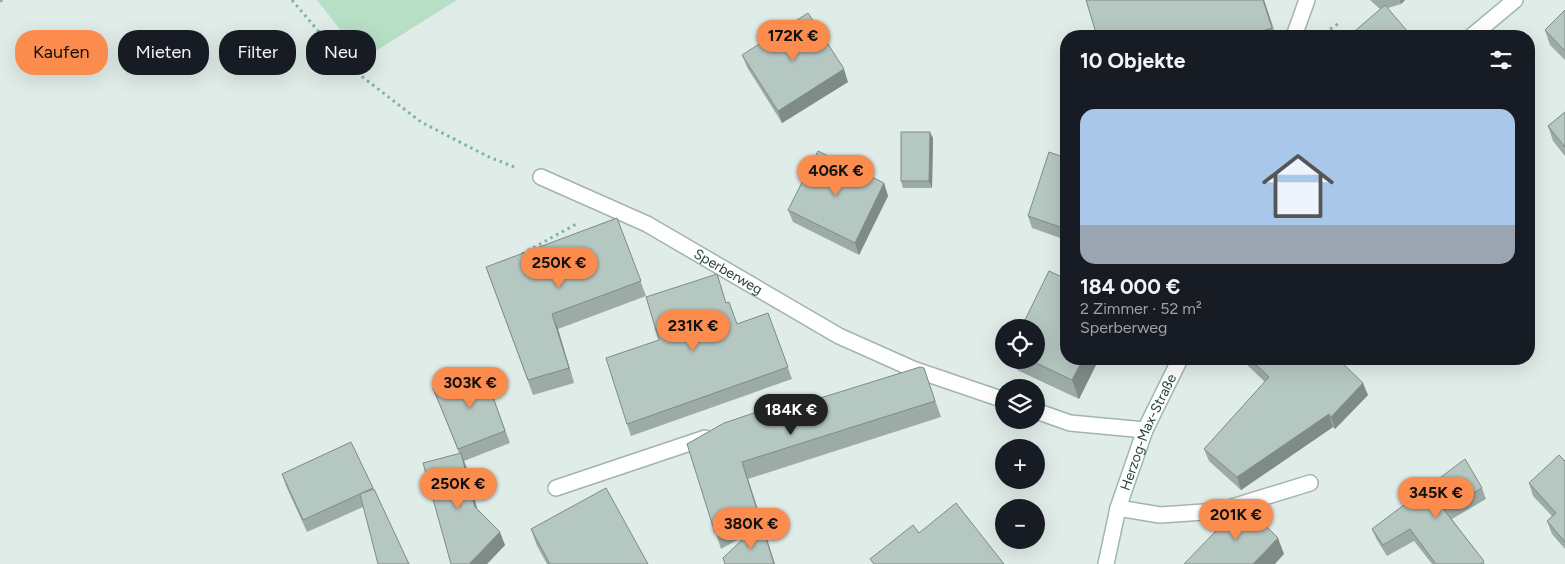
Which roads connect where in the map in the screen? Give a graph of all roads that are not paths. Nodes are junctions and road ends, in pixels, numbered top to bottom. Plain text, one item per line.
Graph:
1 (1307, 0) edge
2 (1515, 0) edge
3 (1296, 30) edge
4 (1479, 30) edge
5 (541, 177) road end
6 (1177, 365) edge
7 (913, 369) junction
8 (894, 376) edge
9 (995, 397) edge
10 (1045, 414) edge
11 (1145, 430) junction
12 (716, 435) edge
13 (1310, 483) dead end
14 (556, 488) dead end
15 (1118, 508) junction
16 (1106, 564) edge

1 - 3 street
2 - 4 street
5 - 7 street, Sperberweg
6 - 11 street, Herzog-Max-Straße
7 - 8 street
7 - 9 street, Sperberweg
10 - 11 street
11 - 15 street, Herzog-Max-Straße
12 - 14 street
13 - 15 street, Herzog-Max-Straße
15 - 16 street, Herzog-Max-Straße

